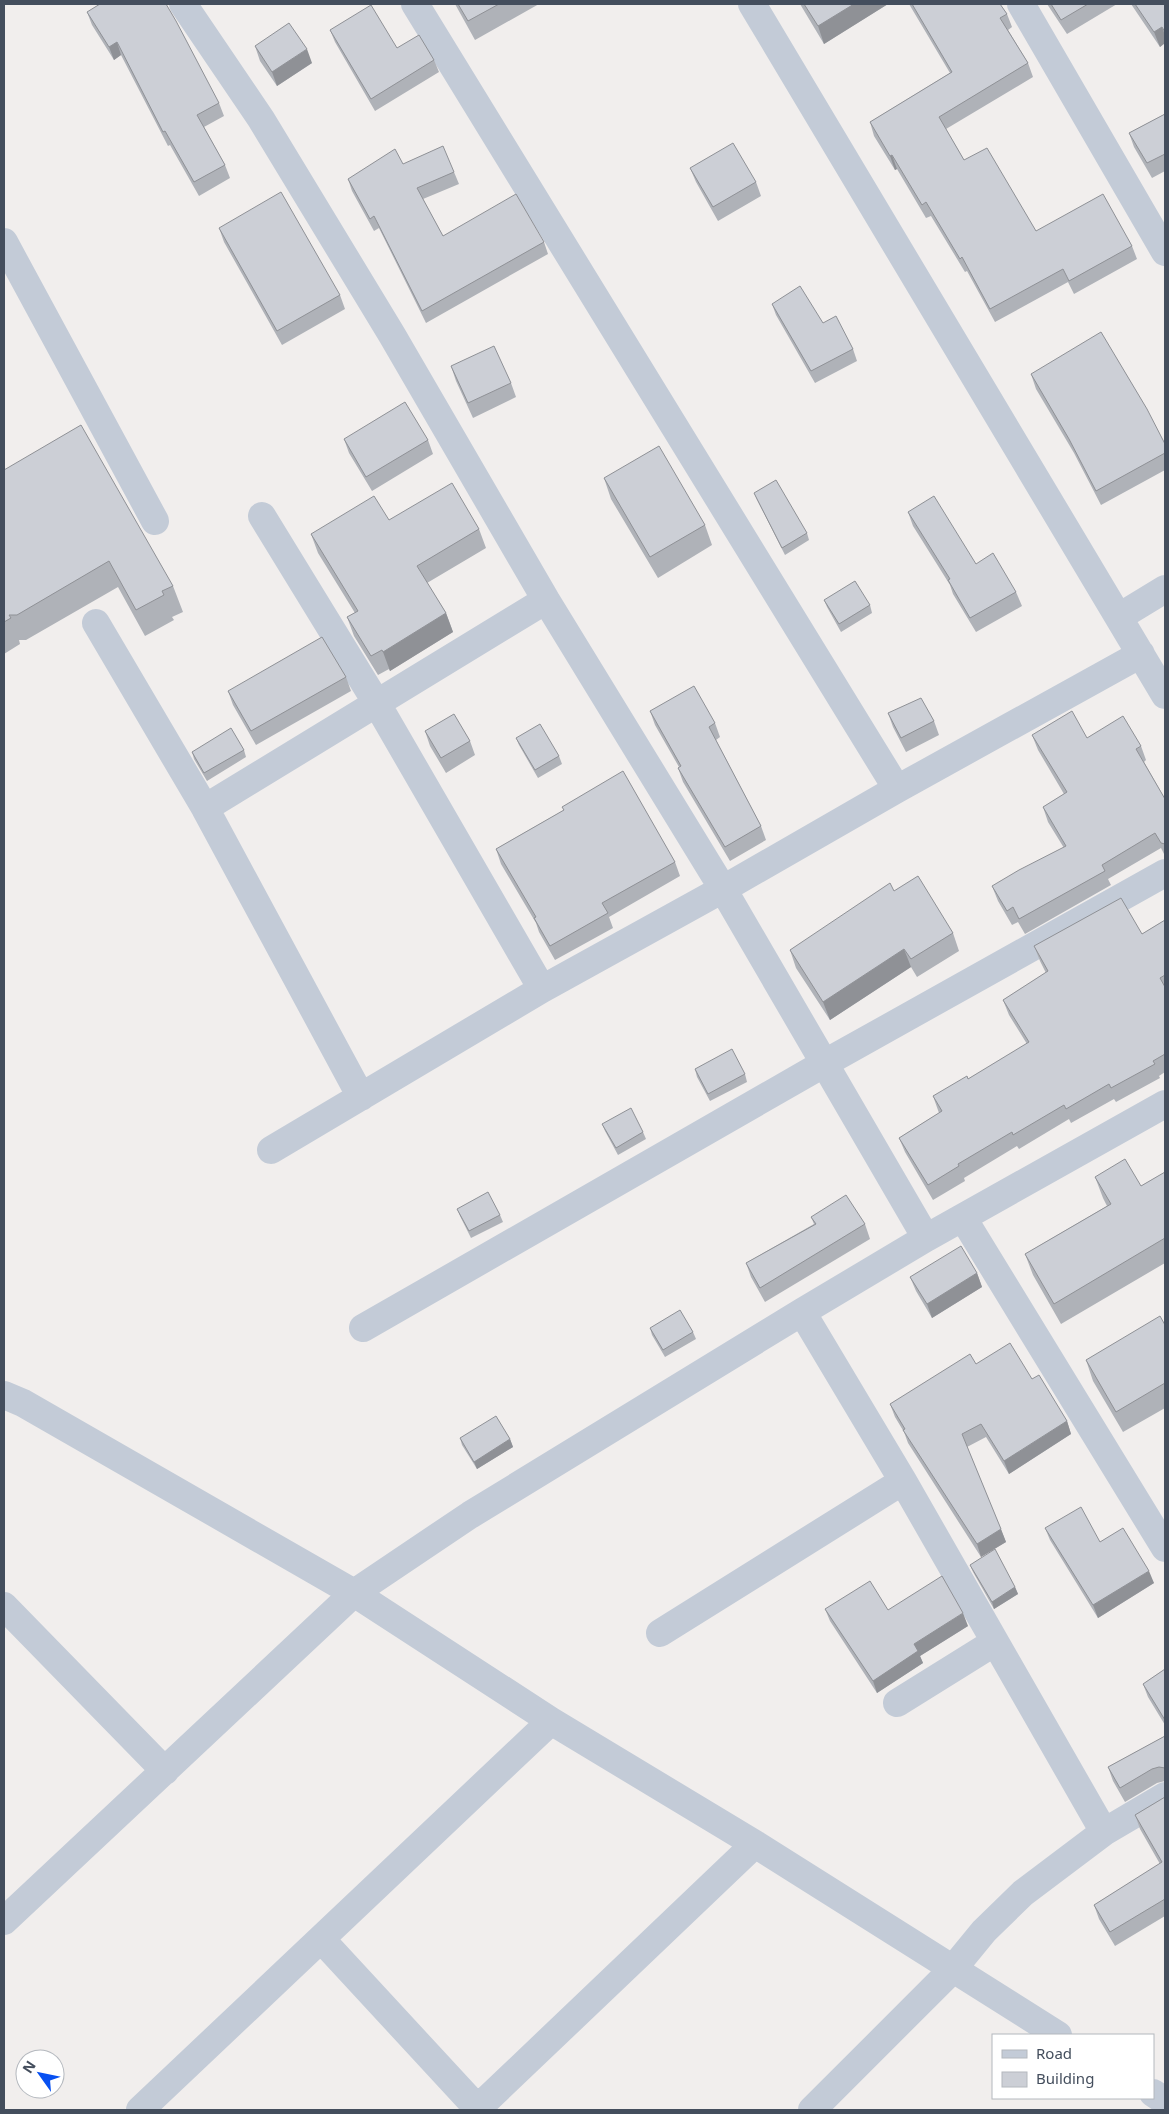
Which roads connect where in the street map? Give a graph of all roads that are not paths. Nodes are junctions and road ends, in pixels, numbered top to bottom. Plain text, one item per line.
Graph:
1 (183, 4) edge
2 (415, 4) edge
3 (752, 4) edge
4 (1021, 4) edge
5 (4, 242) edge
6 (1165, 252) edge
7 (262, 516) dead end
8 (155, 521) dead end
9 (1165, 589) edge
10 (546, 600) junction
11 (1119, 617) junction
12 (96, 623) dead end
13 (1141, 654) junction
14 (1165, 695) edge
15 (376, 702) junction
16 (897, 789) junction
17 (205, 808) junction
18 (1165, 873) edge
19 (723, 889) junction
20 (542, 989) junction
21 (825, 1064) junction
22 (361, 1096) junction
23 (1162, 1112) edge
24 (271, 1150) dead end
25 (963, 1218) junction
26 (926, 1238) junction
27 (802, 1312) junction
28 (362, 1328) dead end
29 (4, 1395) edge
30 (903, 1481) junction
31 (1165, 1548) edge
32 (354, 1593) junction
33 (4, 1606) edge
34 (660, 1633) dead end
35 (995, 1642) junction
36 (896, 1704) dead end
37 (551, 1721) junction
38 (165, 1771) junction
39 (1165, 1796) edge
40 (1104, 1832) junction
41 (755, 1844) junction
42 (4, 1921) edge
43 (321, 1939) junction
44 (952, 1970) junction
45 (1056, 2034) edge
46 (1154, 2095) edge
47 (1165, 2101) edge
48 (140, 2110) edge
49 (478, 2110) edge
50 (812, 2110) edge

1 - 10 street
2 - 16 street
3 - 11 street
4 - 6 street
5 - 8 street
7 - 15 street
9 - 11 street
10 - 15 street
10 - 19 street
11 - 13 street
12 - 17 street
13 - 14 street
13 - 16 street
15 - 17 street
15 - 20 street
16 - 19 street
17 - 22 street
18 - 21 street
19 - 20 street
19 - 21 street
20 - 22 street
21 - 26 street
21 - 28 street
22 - 24 street
23 - 25 street
25 - 26 street
25 - 31 street
26 - 27 street
27 - 30 street
27 - 32 street
29 - 32 street
30 - 34 street
30 - 35 street
32 - 37 street
32 - 38 street
33 - 38 street
35 - 36 street
35 - 40 street
37 - 41 street
37 - 43 street
38 - 42 street
39 - 40 street
40 - 44 street
41 - 44 street
41 - 49 street
43 - 48 street
43 - 49 street
44 - 45 street
44 - 50 street
46 - 47 street

